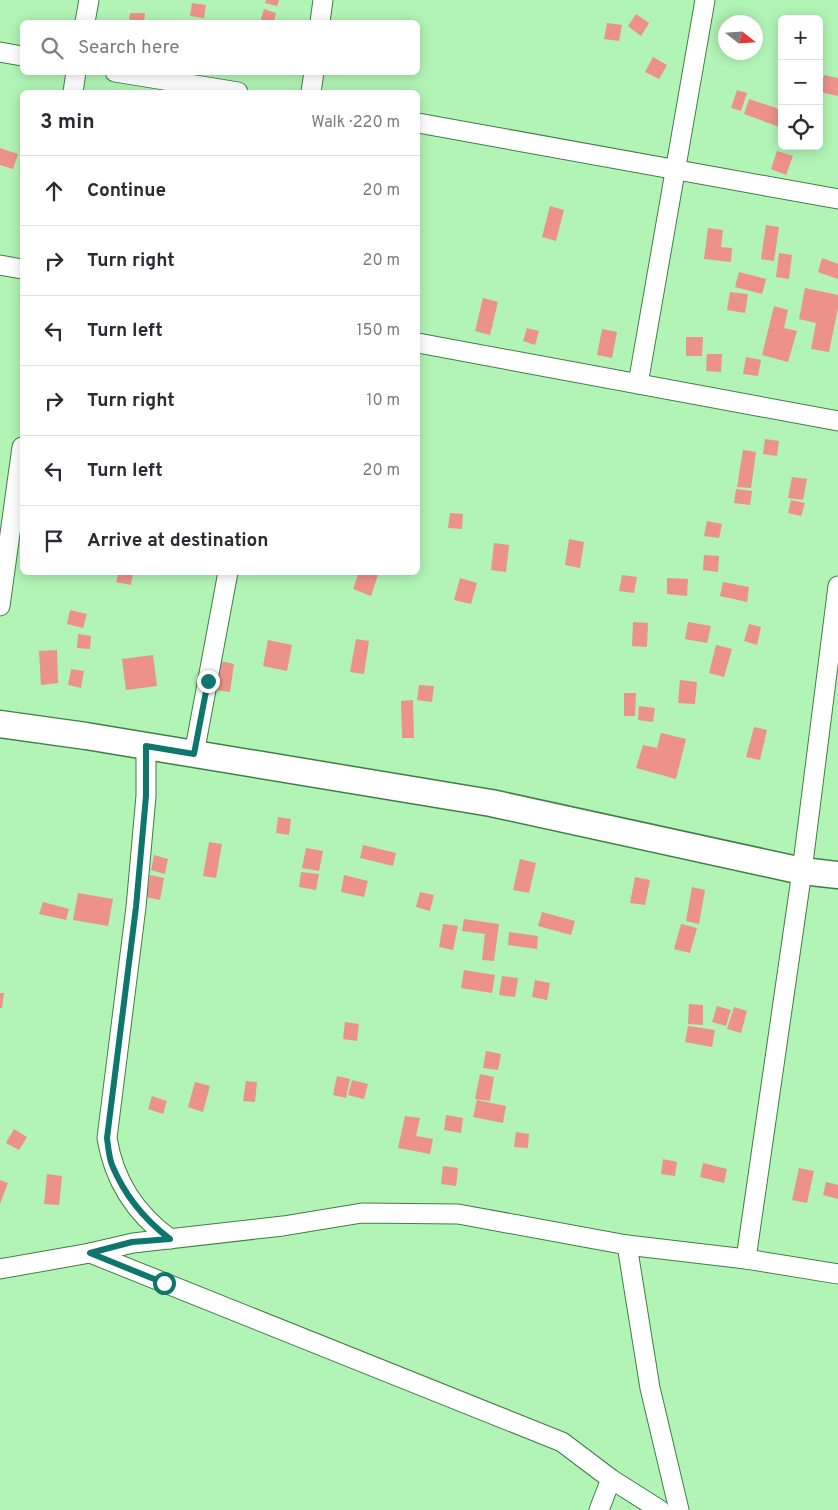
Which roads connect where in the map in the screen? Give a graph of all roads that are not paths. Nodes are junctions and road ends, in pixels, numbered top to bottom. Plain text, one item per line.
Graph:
1 (89, 0) edge
2 (323, 0) edge
3 (705, 0) edge
4 (85, 20) edge
5 (320, 20) edge
6 (0, 52) edge
7 (20, 56) edge
8 (76, 75) edge
9 (133, 75) edge
10 (314, 75) edge
11 (73, 90) edge
12 (226, 90) edge
13 (311, 90) edge
14 (420, 124) edge
15 (675, 170) junction
16 (838, 199) edge
17 (0, 265) edge
18 (20, 269) edge
19 (420, 343) edge
20 (638, 384) junction
21 (838, 421) edge
22 (20, 461) edge
23 (227, 575) edge
24 (838, 586) edge
25 (0, 606) edge
26 (0, 724) edge
27 (146, 746) junction
28 (194, 754) junction
29 (802, 872) junction
30 (838, 875) edge
31 (170, 1239) junction
32 (627, 1245) junction
33 (90, 1253) junction
34 (746, 1259) junction
35 (0, 1269) edge
36 (838, 1274) edge
37 (611, 1478) junction
38 (598, 1510) edge
39 (660, 1510) edge
40 (679, 1510) edge

1 - 4 street
2 - 5 street
3 - 15 street
6 - 7 street
8 - 11 street
9 - 12 street
10 - 13 street
14 - 15 street
15 - 16 street
15 - 20 street
17 - 18 street
19 - 20 street
20 - 21 street
22 - 25 street
23 - 28 street
24 - 29 street
26 - 27 street
27 - 28 street
27 - 31 street
28 - 29 street
29 - 30 street
29 - 34 street
31 - 32 street
31 - 33 street
32 - 34 street
32 - 40 street
33 - 35 street
33 - 37 street
34 - 36 street
37 - 38 street
37 - 39 street

